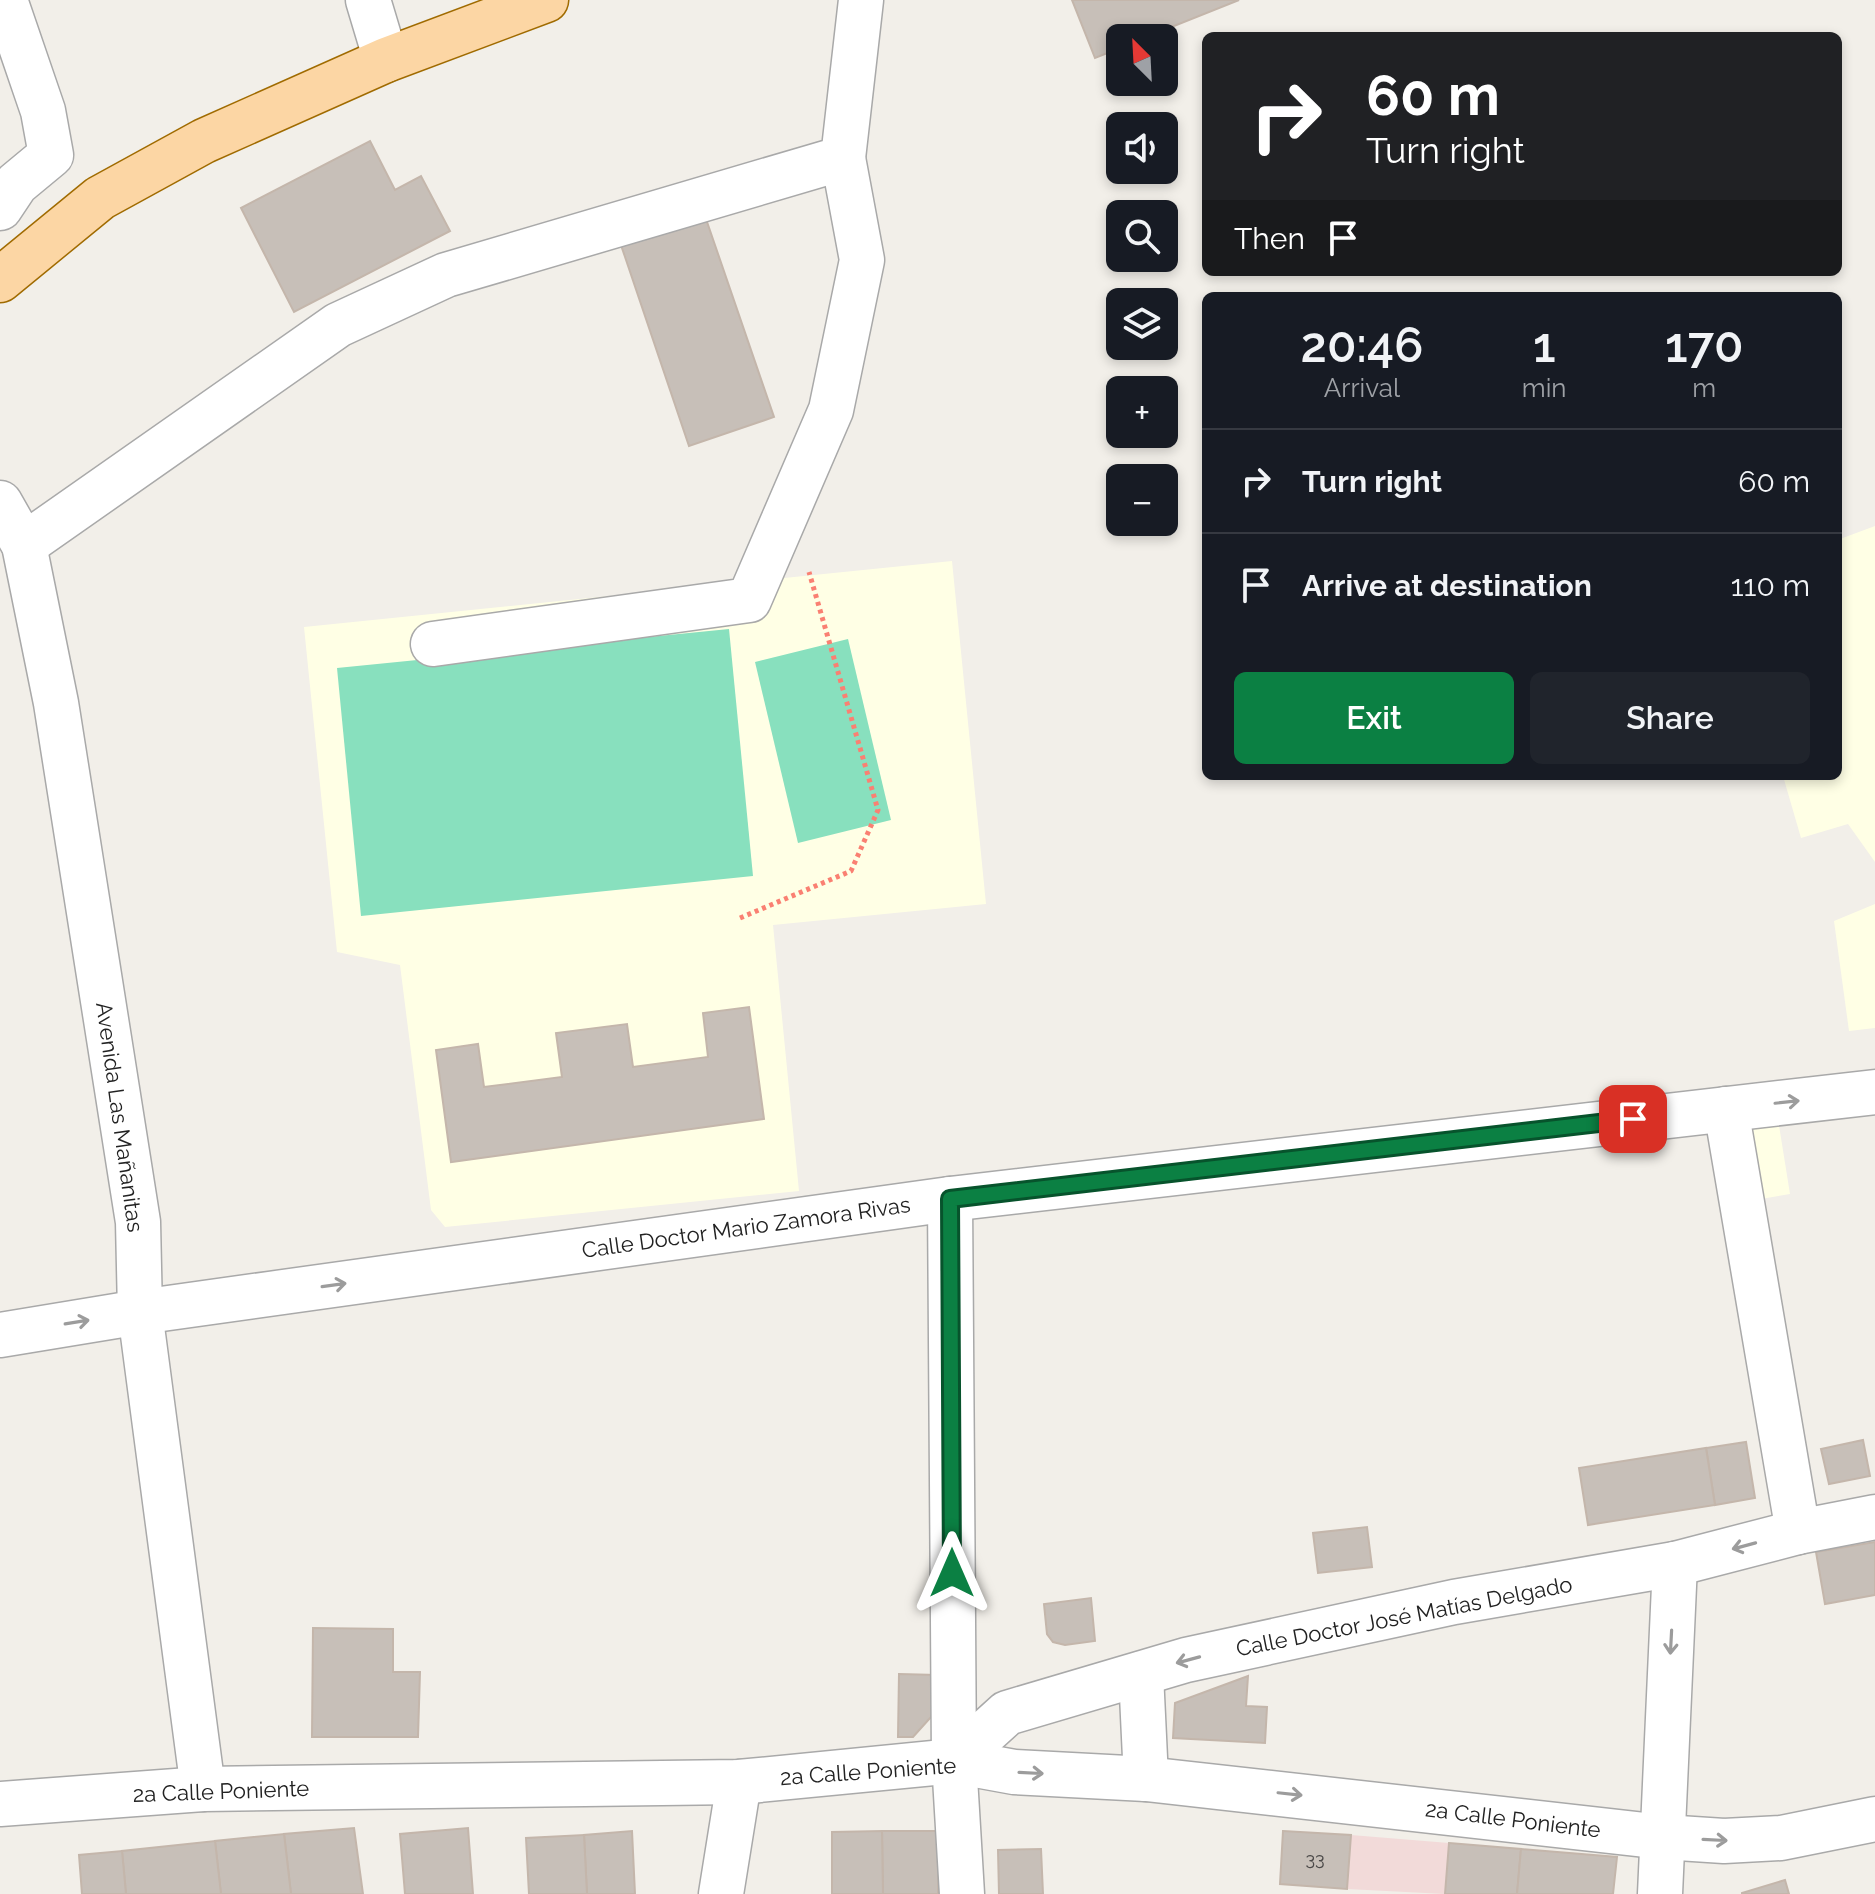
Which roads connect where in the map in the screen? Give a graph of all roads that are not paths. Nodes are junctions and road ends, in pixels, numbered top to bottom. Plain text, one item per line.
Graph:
1 (5, 0) edge
2 (368, 0) edge
3 (546, 0) edge
4 (861, 0) edge
5 (386, 60) junction
6 (843, 158) junction
7 (0, 208) edge
8 (0, 280) edge
9 (0, 503) edge
10 (24, 545) junction
11 (433, 644) dead end
12 (1875, 1092) edge
13 (1726, 1109) junction
14 (950, 1199) junction
15 (140, 1312) junction
16 (0, 1335) edge
17 (1875, 1517) edge
18 (1798, 1532) junction
19 (1675, 1564) junction
20 (1141, 1674) junction
21 (954, 1761) junction
22 (1146, 1779) junction
23 (739, 1782) junction
24 (203, 1789) junction
25 (0, 1804) edge
26 (1875, 1819) edge
27 (1663, 1837) junction
28 (721, 1894) edge
29 (962, 1894) edge
30 (1660, 1894) edge

1 - 7 street
2 - 5 street
3 - 5 main road
4 - 6 street
5 - 8 main road
6 - 10 street
6 - 11 street
9 - 10 street, Avenida Las Mañanitas
10 - 15 street, Avenida Las Mañanitas
13 -> 12 street, Calle Doctor Mario Zamora Rivas
13 - 14 street, Calle Doctor Mario Zamora Rivas
13 - 18 street
15 -> 14 street, Calle Doctor Mario Zamora Rivas
14 - 21 street
16 -> 15 street, Calle Doctor Mario Zamora Rivas
15 - 24 street, Avenida Las Mañanitas
17 - 18 street, Calle Doctor José Matías Delgado
18 -> 19 street, Calle Doctor José Matías Delgado
19 -> 20 street, Calle Doctor José Matías Delgado
19 -> 27 street
20 - 21 street, Calle Doctor José Matías Delgado
20 - 22 street
21 -> 22 street, 2a Calle Poniente
21 - 23 street, 2a Calle Poniente
21 - 29 street
22 -> 27 street, 2a Calle Poniente
23 - 24 street, 2a Calle Poniente
23 - 28 street
24 - 25 street, 2a Calle Poniente
27 -> 26 street, 2a Calle Poniente
27 - 30 street

